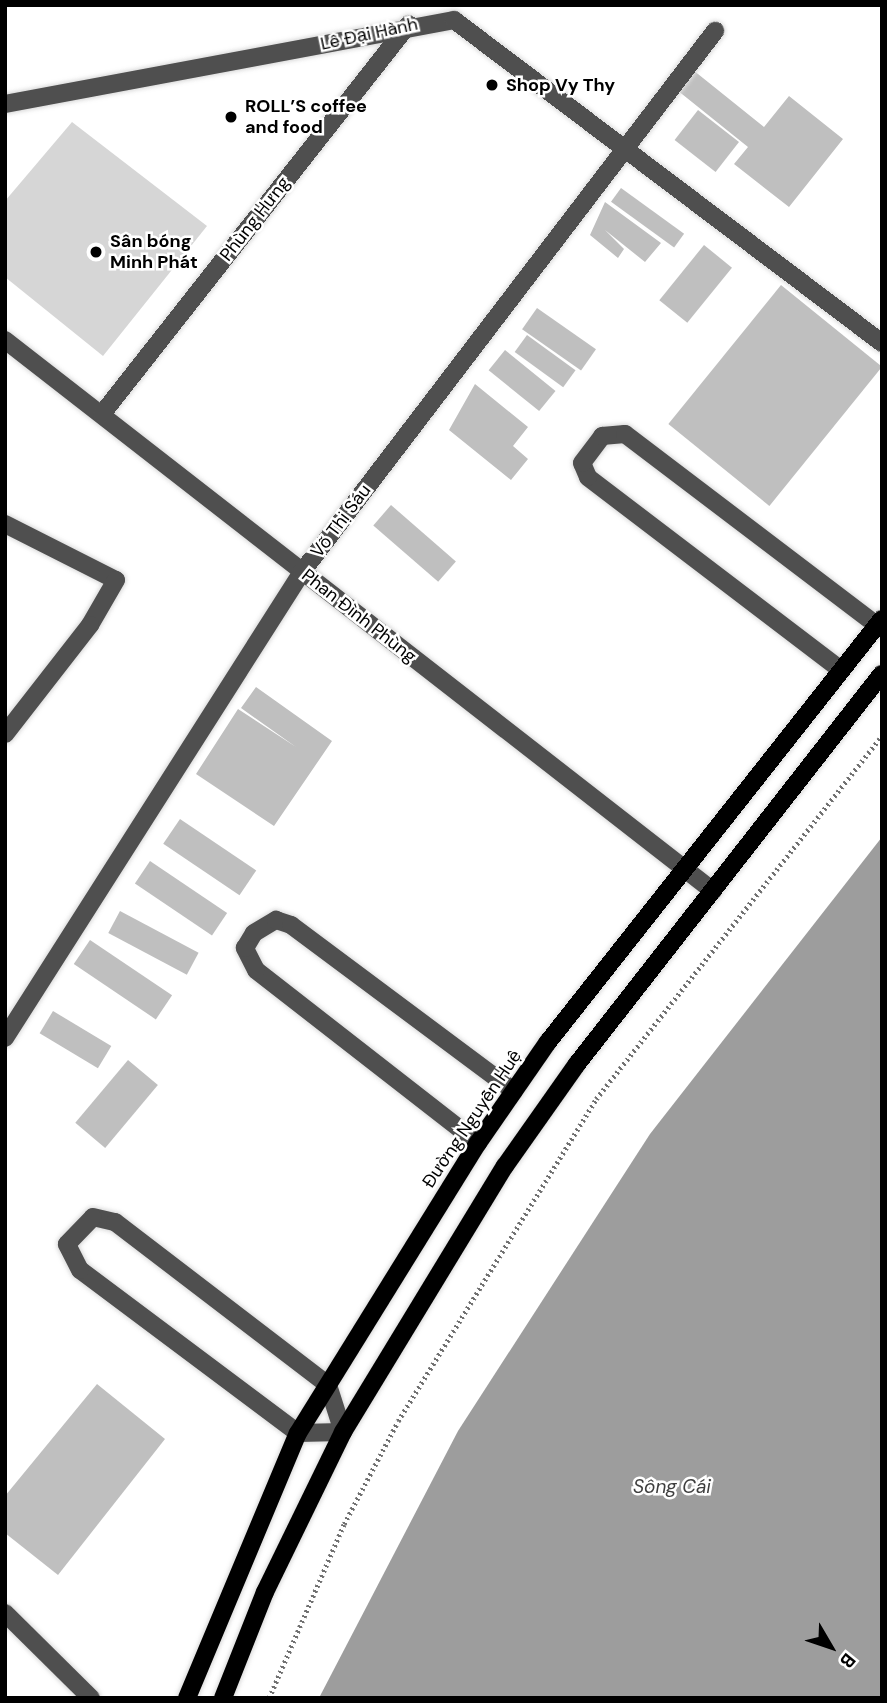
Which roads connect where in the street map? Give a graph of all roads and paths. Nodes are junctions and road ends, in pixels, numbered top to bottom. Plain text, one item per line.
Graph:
1 (438, 13) edge
2 (409, 24) junction
3 (715, 31) dead end
4 (5, 104) edge
5 (626, 147) junction
6 (5, 340) edge
7 (882, 343) edge
8 (102, 414) junction
9 (5, 524) edge
10 (302, 572) junction
11 (880, 622) edge
12 (841, 670) junction
13 (882, 674) edge
14 (5, 734) edge
15 (882, 734) edge
16 (685, 869) junction
17 (713, 891) junction
18 (5, 1038) edge
19 (514, 1091) junction
20 (478, 1143) junction
21 (328, 1385) junction
22 (343, 1432) junction
23 (298, 1433) junction
24 (5, 1614) edge
25 (91, 1698) edge
26 (187, 1698) edge
27 (223, 1698) edge
28 (269, 1698) edge

1 - 2 street, Lê Đại Hành
1 - 5 street, Lê Đại Hành
2 - 4 street, Lê Đại Hành
2 - 8 street, Phùng Hưng
3 - 5 street, Võ Thị Sáu
5 - 7 street, Lê Đại Hành
5 - 10 street, Võ Thị Sáu
6 - 8 street, Phan Đình Phùng
8 - 10 street, Phan Đình Phùng
9 - 14 street
10 - 16 street, Phan Đình Phùng
10 - 18 street, Võ Thị Sáu
11 - 12 main road, Đường Nguyễn Huệ
11 - 12 street
12 - 16 main road, Đường Nguyễn Huệ
13 - 17 main road
15 - 28 path
16 - 17 street, Phan Đình Phùng
16 - 19 main road, Đường Nguyễn Huệ
17 - 22 main road
19 - 20 main road, Đường Nguyễn Huệ
19 - 20 street
20 - 21 main road, Đường Nguyễn Huệ
21 - 22 street
21 - 23 main road, Đường Nguyễn Huệ
21 - 23 street
22 - 23 street
22 - 27 main road
23 - 26 main road, Đường Nguyễn Huệ
24 - 25 street

